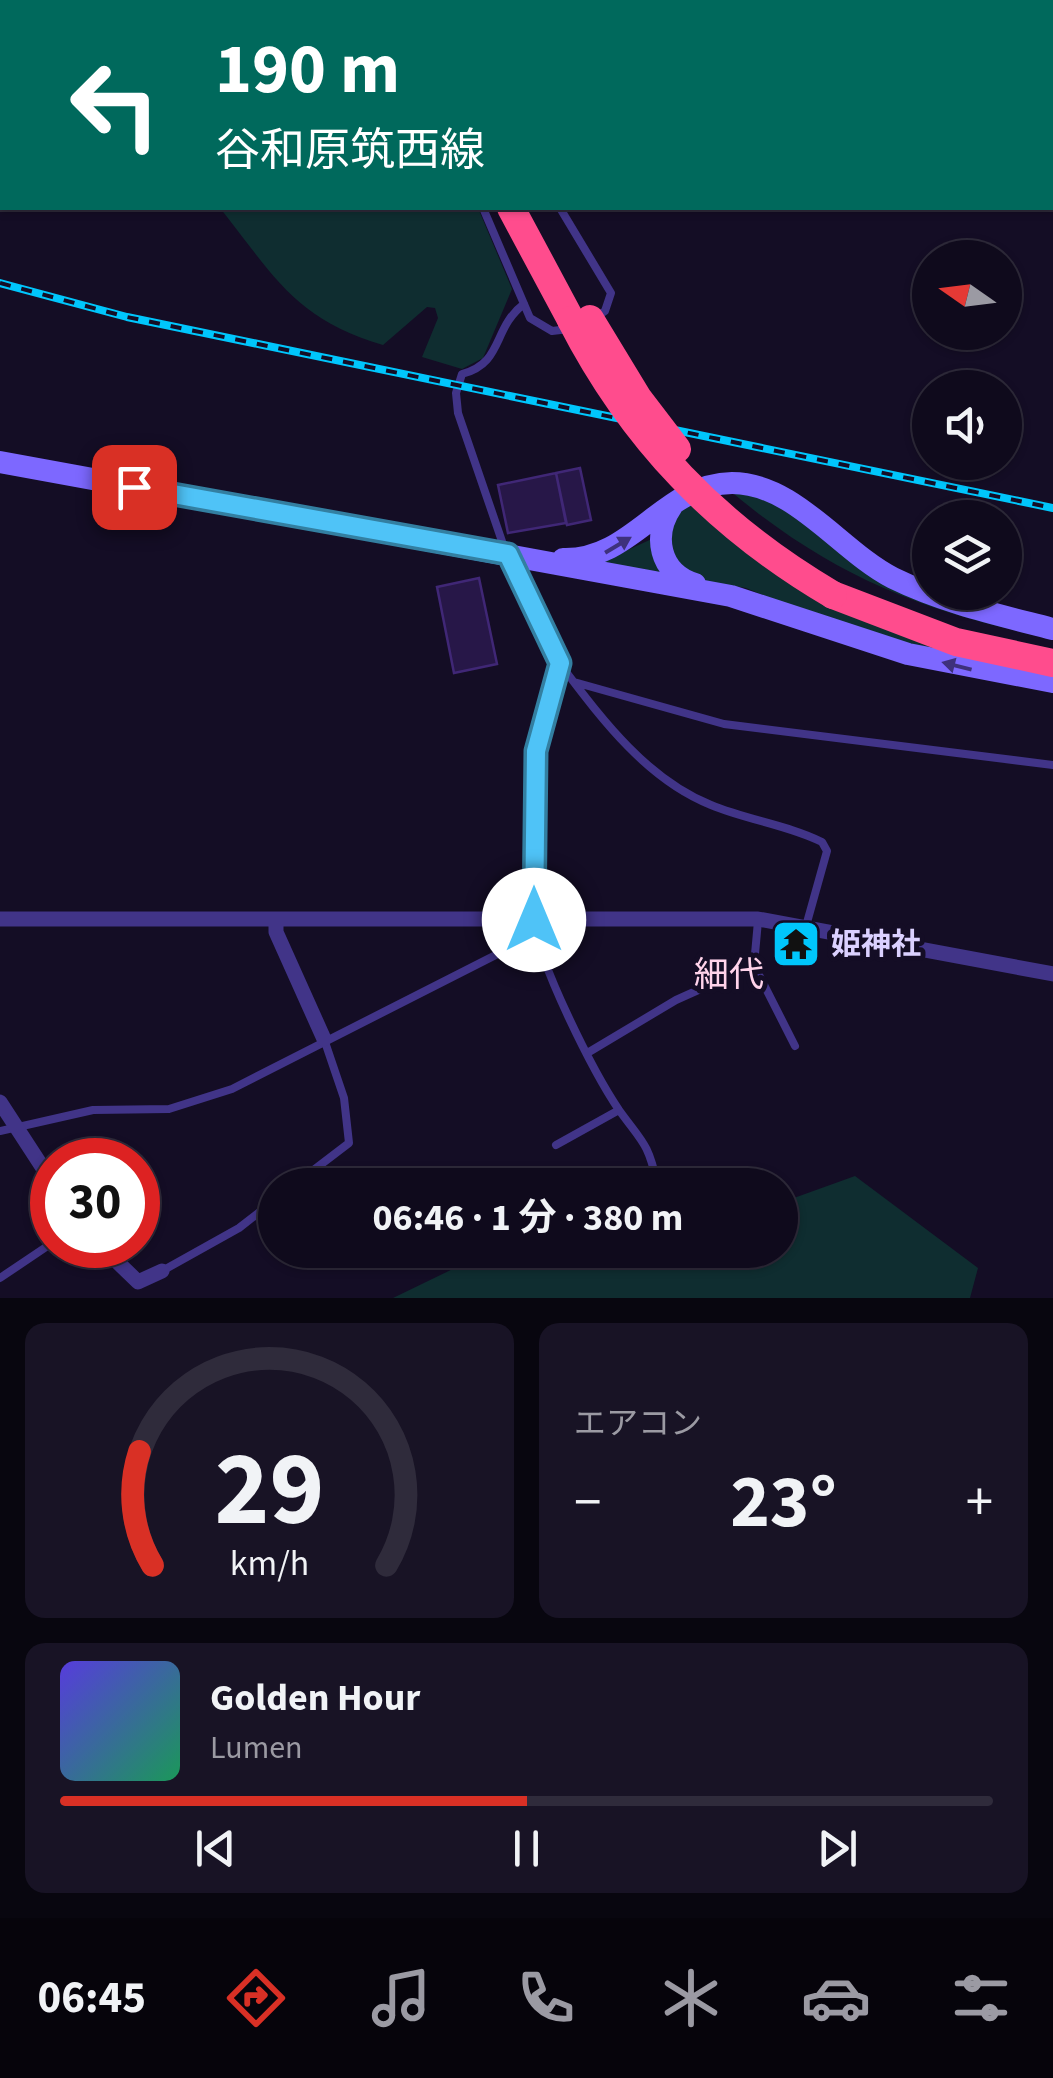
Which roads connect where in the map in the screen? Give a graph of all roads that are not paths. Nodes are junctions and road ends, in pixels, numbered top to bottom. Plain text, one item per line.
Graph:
1 (484, 210) edge
2 (512, 210) edge
3 (531, 210) edge
4 (561, 210) edge
5 (524, 304) junction
6 (578, 317) junction
7 (0, 462) edge
8 (674, 503) junction
9 (516, 556) junction
10 (837, 586) junction
11 (732, 596) junction
12 (1053, 629) edge
13 (1053, 645) edge
14 (560, 663) junction
15 (1053, 663) edge
16 (574, 682) junction
17 (1053, 682) edge
18 (1053, 765) edge
19 (0, 919) edge
20 (758, 919) junction
21 (276, 921) junction
22 (806, 926) junction
23 (535, 927) junction
24 (754, 965) junction
25 (1053, 974) edge
26 (324, 1039) junction
27 (795, 1046) dead end
28 (589, 1052) junction
29 (0, 1102) edge
30 (620, 1110) junction
31 (18, 1126) junction
32 (0, 1131) edge
33 (556, 1145) dead end
34 (30, 1146) edge
35 (316, 1168) edge
36 (653, 1168) edge
37 (258, 1213) edge
38 (30, 1258) edge
39 (124, 1268) edge
40 (162, 1272) joint
41 (0, 1278) edge

1 - 5 lane
2 - 6 highway
3 - 6 highway
4 - 5 lane
5 - 9 lane
6 - 10 highway, bridge
7 - 9 main road
9 -> 8 main road
8 - 11 main road
8 - 12 main road
9 - 11 main road
9 - 14 street
10 - 13 highway
10 - 15 highway
17 -> 11 main road
14 - 16 lane
14 - 23 street
16 - 18 lane
16 - 22 lane
19 - 21 street
20 - 22 street
20 - 23 street
20 - 24 lane
21 - 23 street
21 - 26 street
22 - 25 street
23 - 26 lane
23 - 28 lane
24 - 27 lane
24 - 28 lane
26 - 31 lane
26 - 35 lane
28 - 30 lane
29 - 31 street
30 - 33 lane
30 - 36 lane
31 - 32 lane
31 - 34 street
37 - 40 lane
38 - 41 lane
39 - 40 street

